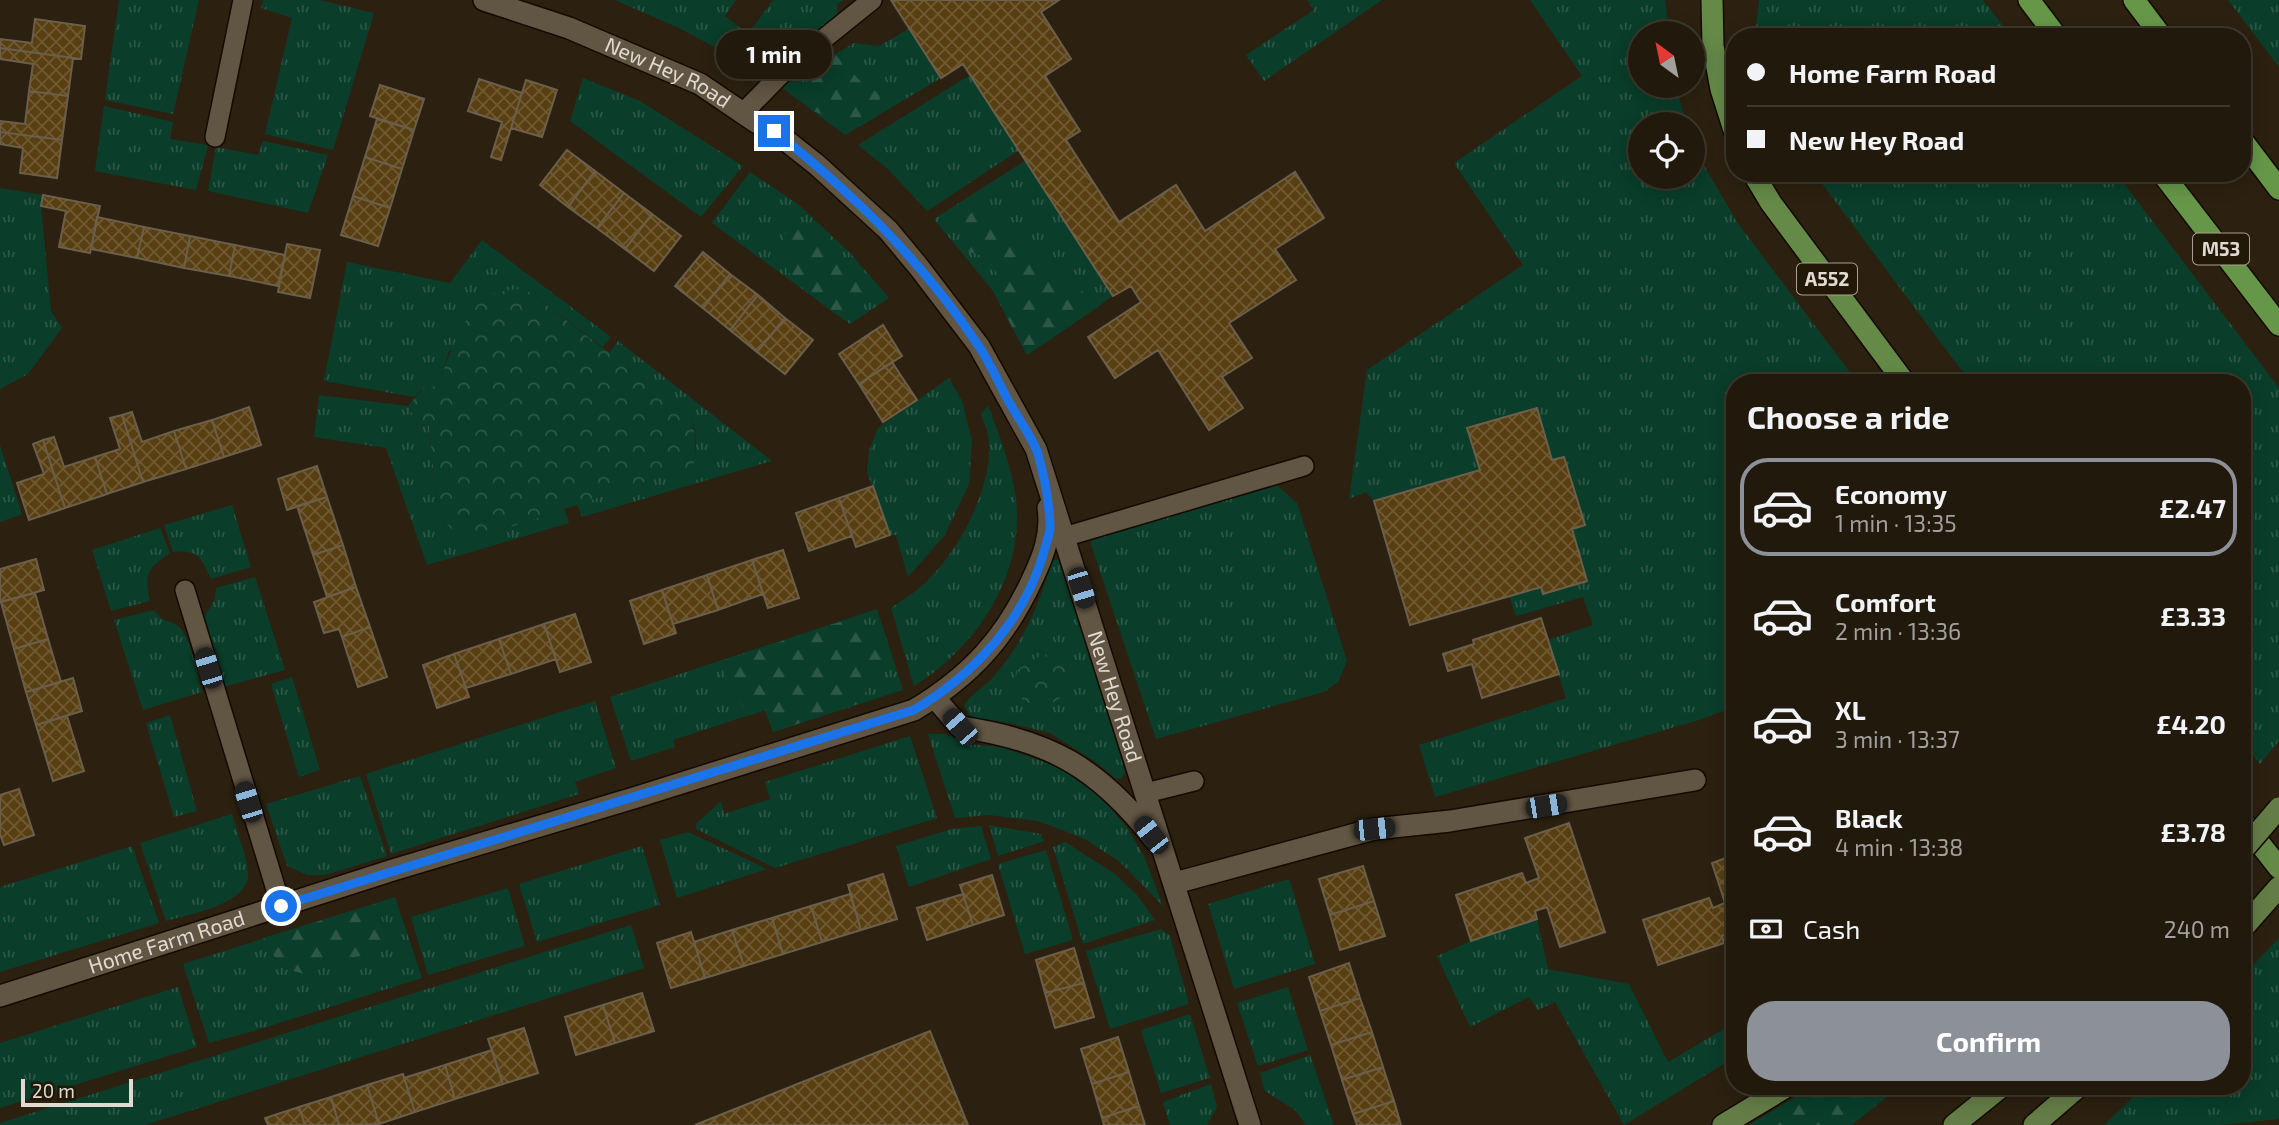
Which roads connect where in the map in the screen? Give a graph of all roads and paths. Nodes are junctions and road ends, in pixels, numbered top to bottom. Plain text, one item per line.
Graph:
1 (243, 0) edge
2 (484, 0) edge
3 (872, 0) edge
4 (1712, 0) edge
5 (2029, 0) edge
6 (2134, 0) edge
7 (2050, 28) edge
8 (2155, 28) edge
9 (1726, 105) edge
10 (743, 113) junction
11 (215, 138) dead end
12 (2251, 152) edge
13 (1758, 182) edge
14 (2169, 182) edge
15 (2279, 189) edge
16 (2279, 325) edge
17 (1898, 374) edge
18 (1036, 449) junction
19 (1304, 466) dead end
20 (1064, 537) junction
21 (185, 590) dead end
22 (935, 698) junction
23 (1695, 780) dead end
24 (1194, 781) dead end
25 (1146, 793) junction
26 (2279, 808) edge
27 (2251, 832) edge
28 (2251, 841) edge
29 (1165, 853) junction
30 (2279, 868) edge
31 (1175, 883) junction
32 (2279, 887) edge
33 (281, 906) junction
34 (2251, 918) edge
35 (0, 996) edge
36 (1773, 1095) edge
37 (1991, 1095) edge
38 (2069, 1095) edge
39 (1250, 1125) edge
40 (1723, 1125) edge
41 (1954, 1125) edge
42 (2034, 1125) edge

1 - 11 lane
2 - 10 street, New Hey Road
3 - 10 lane
4 - 9 highway
5 - 7 highway
6 - 8 highway
10 - 18 street, New Hey Road
12 - 15 highway
13 - 17 highway, A552
14 - 16 highway, M53
18 - 20 street, New Hey Road
18 - 22 street, Home Farm Road
19 - 20 lane
20 - 25 street, New Hey Road
21 - 33 lane
22 - 29 street
22 - 33 street, Home Farm Road
23 - 31 street
24 - 25 lane
25 - 29 street, New Hey Road
26 - 28 main road, bridge
27 - 30 highway
29 - 31 street, New Hey Road
31 - 39 street, New Hey Road
32 - 34 main road
33 - 35 street, Home Farm Road
36 - 40 main road
37 - 41 main road
38 - 42 main road

